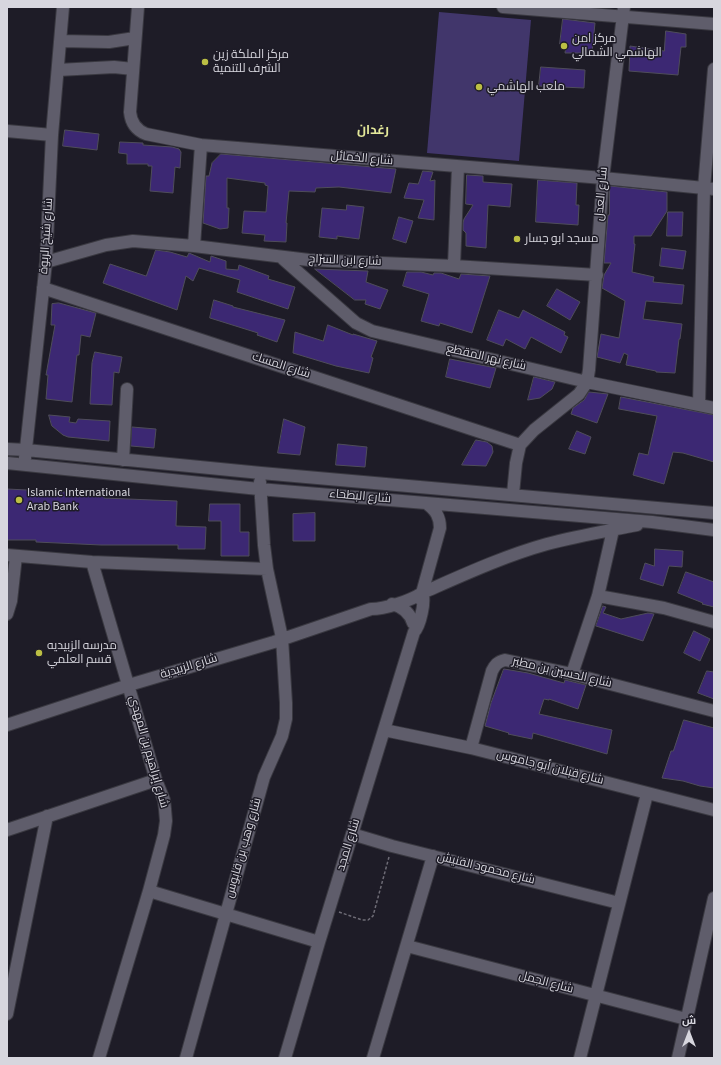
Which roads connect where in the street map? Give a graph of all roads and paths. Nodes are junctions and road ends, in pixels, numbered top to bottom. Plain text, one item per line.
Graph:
1 (63, 7) edge
2 (138, 7) edge
3 (503, 7) edge
4 (623, 12) edge
5 (714, 24) edge
6 (135, 38) junction
7 (61, 41) junction
8 (133, 69) junction
9 (714, 69) edge
10 (58, 70) junction
11 (7, 131) edge
12 (52, 135) junction
13 (200, 145) junction
14 (458, 167) junction
15 (603, 178) junction
16 (709, 188) edge
17 (194, 246) junction
18 (282, 258) junction
19 (46, 262) junction
20 (454, 266) junction
21 (597, 275) junction
22 (43, 288) junction
23 (587, 382) junction
24 (127, 388) dead end
25 (699, 405) junction
26 (714, 408) edge
27 (520, 445) junction
28 (7, 449) edge
29 (26, 450) junction
30 (123, 460) junction
31 (7, 463) edge
32 (25, 464) junction
33 (261, 473) junction
34 (260, 489) junction
35 (513, 494) junction
36 (426, 503) junction
37 (714, 513) edge
38 (652, 522) junction
39 (613, 530) junction
40 (714, 530) edge
41 (12, 556) edge
42 (92, 562) junction
43 (267, 569) junction
44 (441, 585) junction
45 (422, 593) junction
46 (598, 596) junction
47 (392, 604) junction
48 (422, 608) junction
49 (371, 609) junction
50 (7, 614) edge
51 (714, 622) edge
52 (413, 628) junction
53 (282, 638) junction
54 (572, 674) junction
55 (129, 685) junction
56 (714, 711) edge
57 (7, 725) edge
58 (384, 730) junction
59 (471, 748) junction
60 (156, 780) junction
61 (647, 794) junction
62 (714, 810) edge
63 (47, 816) junction
64 (7, 830) edge
65 (352, 834) junction
66 (392, 846) junction
67 (433, 856) junction
68 (149, 891) junction
69 (714, 898) edge
70 (619, 903) junction
71 (330, 908) junction
72 (226, 914) junction
73 (710, 936) edge
74 (319, 942) junction
75 (407, 946) junction
76 (595, 995) junction
77 (7, 1014) edge
78 (686, 1019) junction
79 (99, 1058) edge
80 (186, 1058) edge
81 (285, 1058) edge
82 (373, 1058) edge
83 (580, 1058) edge
84 (678, 1058) edge

1 - 7 street, شارع شيخ الربوة
2 - 6 street, شارع الخمائل
3 - 4 street
4 - 5 street
4 - 15 street, شارع العدل
6 - 7 street
6 - 8 street, شارع الخمائل
7 - 10 street, شارع شيخ الربوة
8 - 10 street
8 - 13 street, شارع الخمائل
9 - 16 street
10 - 12 street, شارع شيخ الربوة
11 - 12 street
12 - 19 street, شارع شيخ الربوة
13 - 14 street, شارع الخمائل
13 - 17 street
14 - 15 street, شارع الخمائل
14 - 20 street
15 - 16 street, شارع الخمائل
15 - 21 street, شارع العدل
16 - 25 street
17 - 18 street, شارع ابن السرّاج
17 - 19 street, شارع ابن السرّاج
18 - 20 street, شارع ابن السرّاج
18 - 23 street, شارع نهر المقطع
19 - 22 street, شارع شيخ الربوة
20 - 21 street, شارع ابن السرّاج
21 - 23 street, شارع العدل
22 - 27 street, شارع المسك
22 - 29 street, شارع شيخ الربوة
23 - 25 street, شارع نهر المقطع
23 - 27 street
24 - 30 street
25 - 26 street, شارع نهر المقطع
27 - 35 street
28 - 29 street, شارع البطحاء
29 - 30 street, شارع البطحاء
29 - 32 street, شارع شيخ الربوة
30 - 33 street, شارع البطحاء
31 - 32 street, شارع البطحاء
32 - 34 street, شارع البطحاء
33 - 34 street, شارع وهب بن قابوس
33 - 35 street, شارع البطحاء
34 - 36 street, شارع البطحاء
34 - 43 street, شارع وهب بن قابوس
35 - 37 street, شارع البطحاء
36 - 38 street, شارع البطحاء
36 - 45 street, شارع المجد
38 - 39 street, شارع الزبيدية
38 - 40 street, شارع البطحاء
39 - 44 street, شارع الزبيدية
39 - 46 street
41 - 42 street
41 - 50 street
42 - 43 street
42 - 55 street, شارع إبراهيم بن المهدي
43 - 53 street, شارع وهب بن قابوس
44 - 45 street, شارع الزبيدية
44 - 48 street
45 - 47 street, شارع الزبيدية
45 - 48 street, شارع المجد
45 - 49 street, شارع الزبيدية
45 - 52 street, شارع المجد
46 - 51 street
46 - 54 street
47 - 49 street, شارع الزبيدية
47 - 52 street
48 - 52 street, شارع المجد
49 - 53 street, شارع الزبيدية
52 - 58 street, شارع المجد
53 - 55 street, شارع الزبيدية
53 - 72 street, شارع وهب بن قابوس
54 - 56 street, شارع الحسين بن مطير
54 - 59 street, شارع الحسين بن مطير
55 - 57 street, شارع الزبيدية
55 - 60 street, شارع إبراهيم بن المهدي
58 - 59 street, شارع قبلان أبو جاموس
58 - 65 street, شارع المجد
59 - 61 street, شارع قبلان أبو جاموس
60 - 63 street
60 - 68 street, شارع إبراهيم بن المهدي
61 - 62 street, شارع قبلان أبو جاموس
61 - 70 street
63 - 64 street
63 - 77 street
65 - 66 street, شارع محمود الفنيش
65 - 71 street, شارع المجد
66 - 67 street, شارع محمود الفنيش
66 - 71 path
67 - 70 street, شارع محمود الفنيش
67 - 75 street
68 - 72 street
68 - 79 street, شارع إبراهيم بن المهدي
69 - 73 street
70 - 76 street
71 - 74 street, شارع المجد
72 - 74 street
72 - 80 street, شارع وهب بن قابوس
73 - 78 street
74 - 81 street, شارع المجد
75 - 76 street, شارع الجمل
75 - 82 street
76 - 78 street, شارع الجمل
76 - 83 street
78 - 84 street

